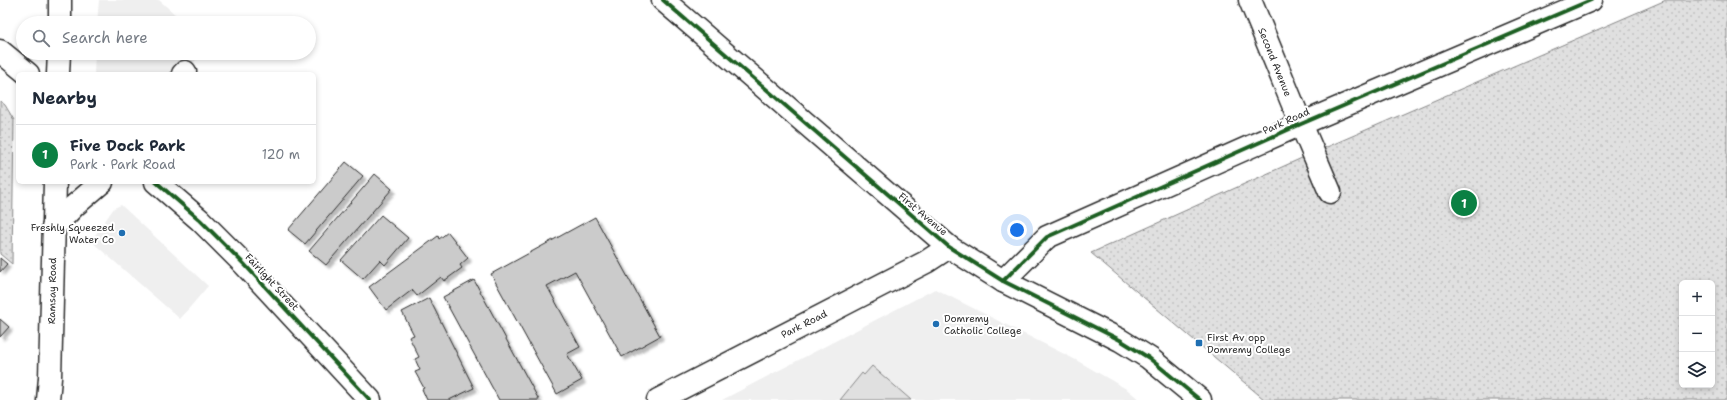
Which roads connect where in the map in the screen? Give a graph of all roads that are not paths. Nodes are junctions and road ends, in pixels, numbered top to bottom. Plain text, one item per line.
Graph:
1 (60, 0) edge
2 (663, 0) edge
3 (1250, 0) edge
4 (1591, 0) edge
5 (60, 16) edge
6 (0, 50) edge
7 (59, 60) edge
8 (26, 72) edge
9 (58, 72) edge
10 (1300, 124) junction
11 (55, 184) edge
12 (99, 184) edge
13 (158, 184) edge
14 (1330, 192) dead end
15 (53, 228) junction
16 (949, 246) junction
17 (1003, 281) junction
18 (48, 400) edge
19 (370, 400) edge
20 (658, 400) edge
21 (1200, 400) edge

1 - 5 street
2 - 16 street, First Avenue
3 - 10 street, Second Avenue
4 - 10 street, Park Road
6 - 8 street
7 - 9 street
10 - 14 street, Second Avenue
10 - 17 street, Park Road
11 - 15 street, Ramsay Road
12 - 15 street
13 - 19 street, Fairlight Street
15 - 18 street, Ramsay Road
16 - 17 street, First Avenue
16 - 20 street, Park Road
17 - 21 street, First Avenue

